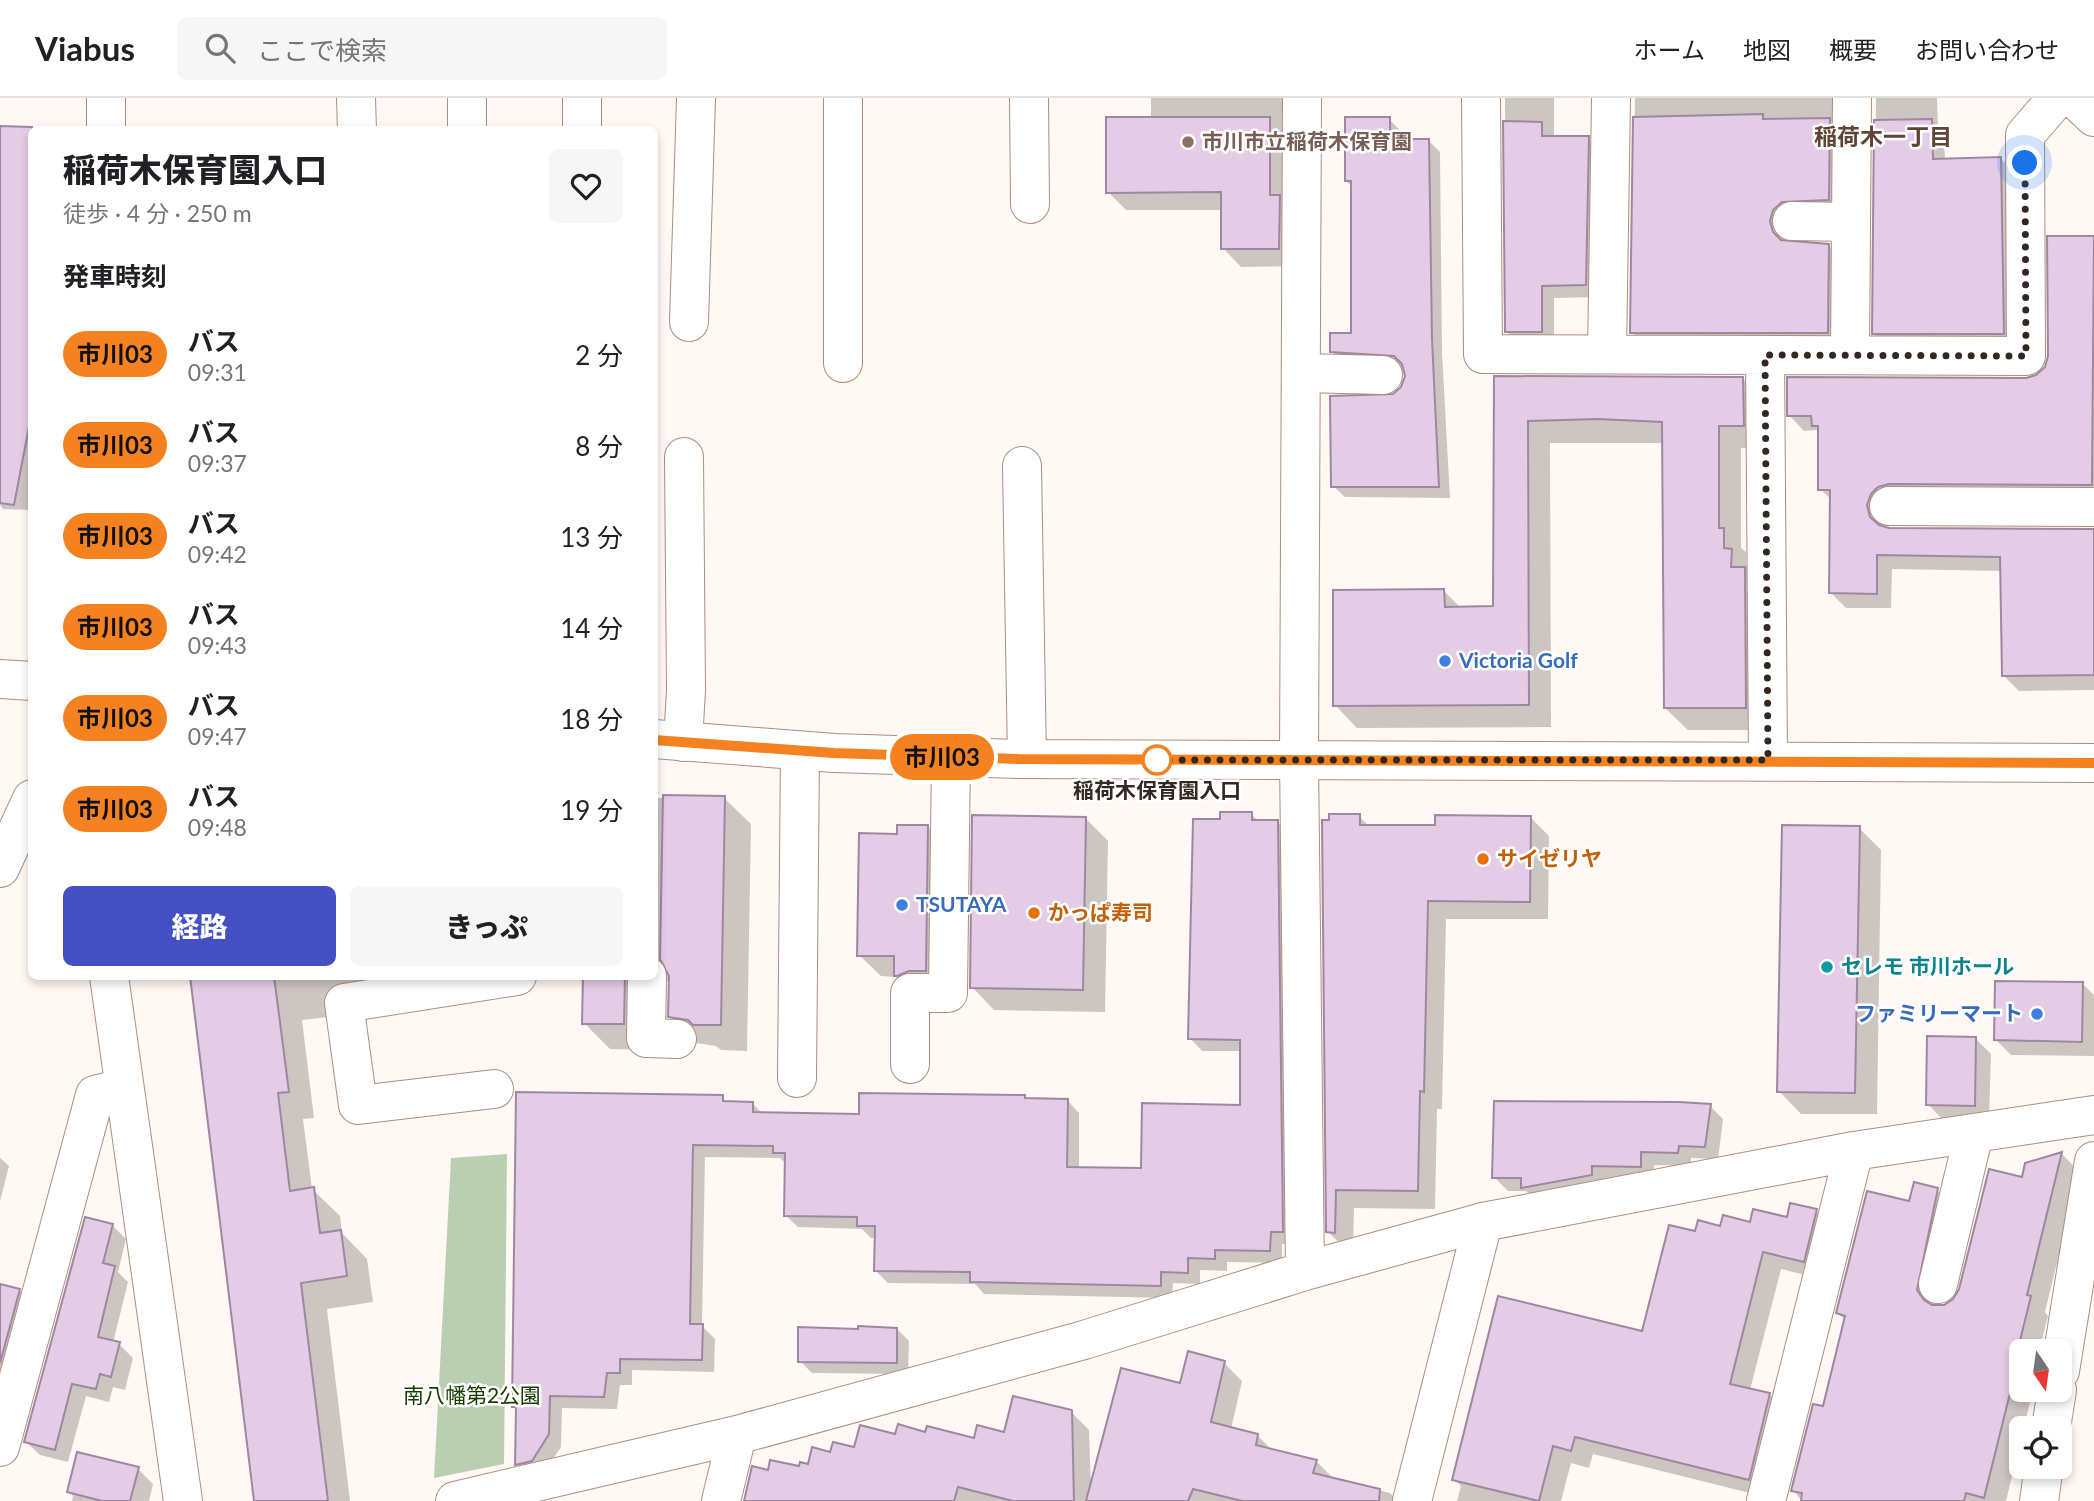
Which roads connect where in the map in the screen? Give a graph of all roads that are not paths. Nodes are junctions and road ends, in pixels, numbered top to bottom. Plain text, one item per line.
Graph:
1 (106, 98) edge
2 (356, 98) edge
3 (467, 98) edge
4 (582, 98) edge
5 (696, 98) edge
6 (844, 98) edge
7 (1029, 98) edge
8 (1302, 98) edge
9 (1481, 98) edge
10 (1611, 98) edge
11 (1852, 98) edge
12 (2057, 98) edge
13 (2074, 98) edge
14 (2094, 117) edge
15 (106, 126) edge
16 (357, 126) edge
17 (467, 126) edge
18 (582, 126) edge
19 (1030, 204) dead end
20 (1792, 221) dead end
21 (1851, 222) junction
22 (690, 322) dead end
23 (1606, 354) junction
24 (1765, 355) junction
25 (1850, 355) junction
26 (843, 363) dead end
27 (1303, 373) junction
28 (1383, 375) dead end
29 (684, 457) dead end
30 (1022, 466) dead end
31 (1889, 506) dead end
32 (2094, 507) edge
33 (0, 679) edge
34 (28, 681) edge
35 (669, 741) edge
36 (800, 751) junction
37 (951, 757) junction
38 (1027, 759) junction
39 (1299, 760) junction
40 (1768, 760) junction
41 (2094, 763) edge
42 (28, 808) edge
43 (0, 868) edge
44 (110, 980) edge
45 (491, 980) edge
46 (647, 980) edge
47 (677, 1039) dead end
48 (911, 1064) dead end
49 (797, 1078) dead end
50 (123, 1088) junction
51 (494, 1089) dead end
52 (2094, 1115) edge
53 (1974, 1133) junction
54 (1854, 1152) junction
55 (2094, 1161) edge
56 (1483, 1222) junction
57 (1305, 1271) junction
58 (1938, 1284) dead end
59 (2065, 1339) edge
60 (737, 1435) junction
61 (0, 1447) edge
62 (2042, 1479) edge
63 (183, 1501) edge
64 (455, 1501) edge
65 (720, 1501) edge
66 (1412, 1501) edge
67 (1766, 1501) edge
68 (2039, 1501) edge

1 - 15 street
2 - 16 street
3 - 17 street
4 - 18 street
5 - 22 street
6 - 26 street
7 - 19 street
8 - 27 street
9 - 23 street
10 - 23 street
11 - 21 street
12 - 25 street
13 - 14 street
20 - 21 street
21 - 25 street
23 - 24 street
24 - 25 street
24 - 40 street
27 - 28 street
27 - 39 street
29 - 35 street
30 - 38 street
31 - 32 street
33 - 34 street
35 - 36 street
36 - 37 street
36 - 49 street
37 - 38 street
37 - 48 street
38 - 39 street
39 - 40 street
39 - 57 street
40 - 41 street
42 - 43 street
44 - 50 street
45 - 51 street
46 - 47 street
50 - 61 street
50 - 63 street
52 - 53 street
53 - 54 street
53 - 58 street
54 - 56 street
54 - 67 street
55 - 59 street
56 - 57 street
56 - 66 street
57 - 60 street
60 - 64 street
60 - 65 street
62 - 68 street

